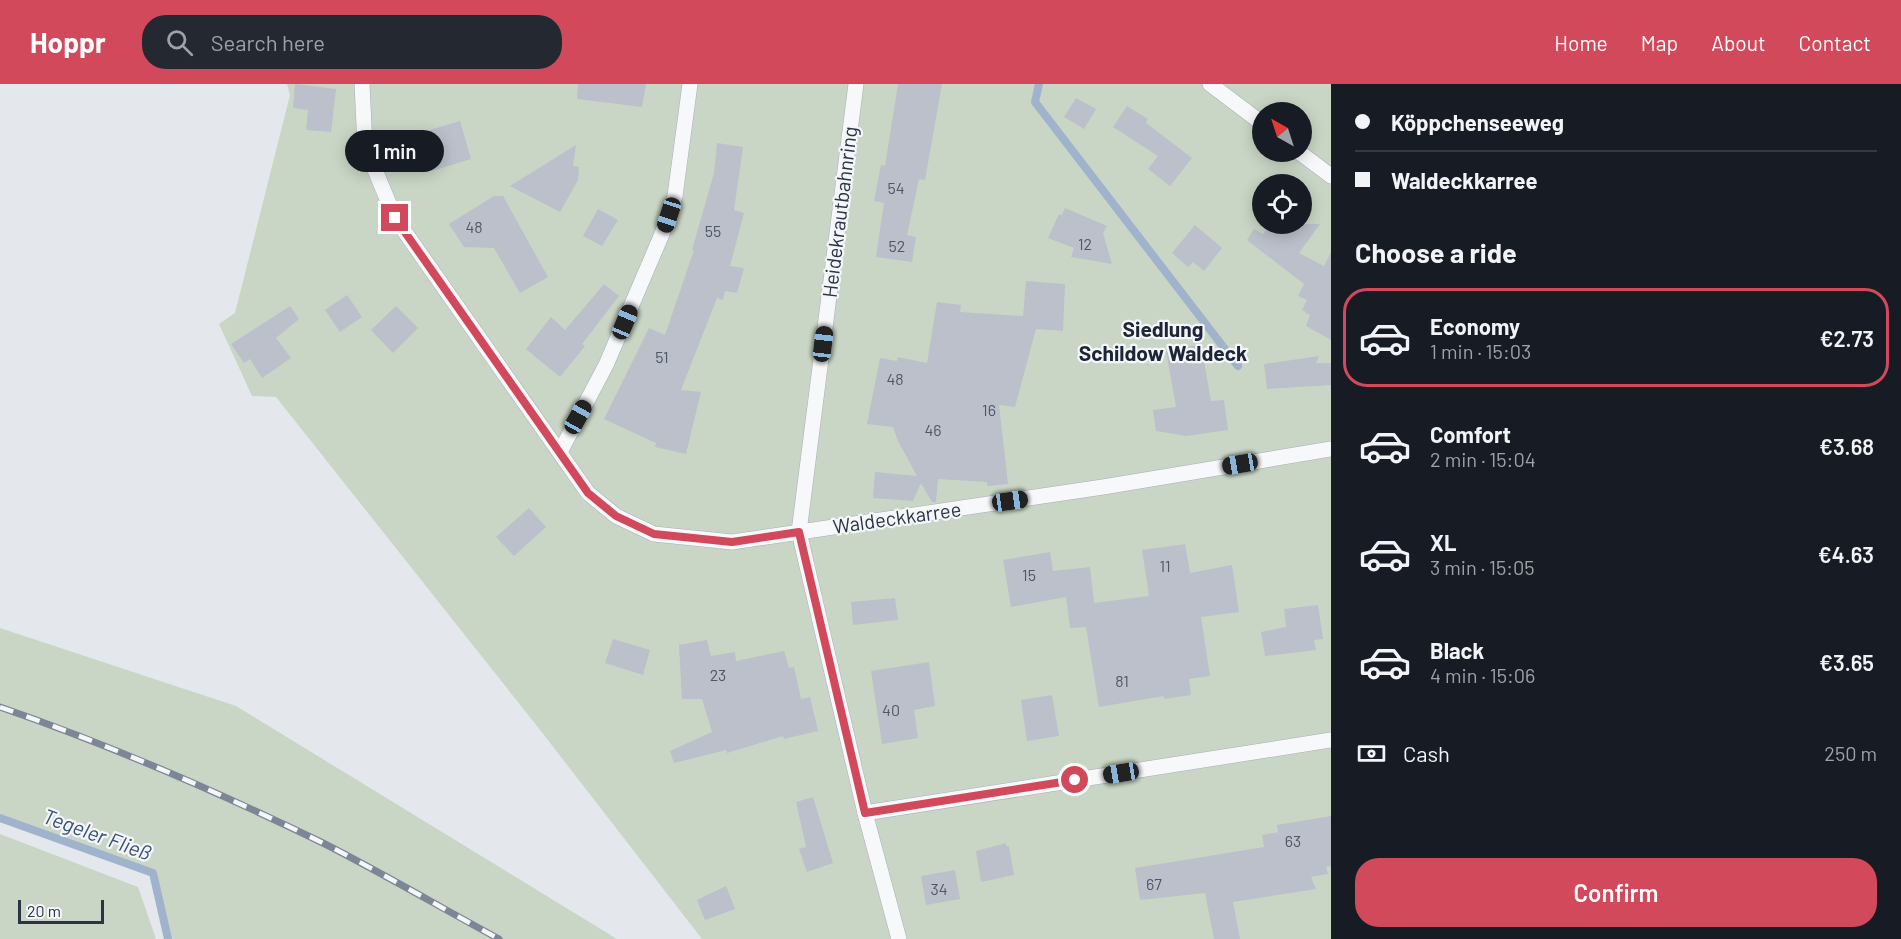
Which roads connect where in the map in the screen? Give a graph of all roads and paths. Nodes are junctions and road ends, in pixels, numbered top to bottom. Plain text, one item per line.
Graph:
1 (362, 84) edge
2 (690, 84) edge
3 (856, 84) edge
4 (1210, 84) edge
5 (1252, 116) edge
6 (1312, 162) edge
7 (1331, 176) edge
8 (1331, 449) edge
9 (560, 452) junction
10 (799, 532) junction
11 (1331, 740) edge
12 (865, 813) junction
13 (899, 939) edge

1 - 9 lane, Waldeckkarree
2 - 9 lane
3 - 10 lane, Heidekrautbahnring
4 - 5 lane
6 - 7 lane
8 - 10 lane, Waldeckkarree
9 - 10 lane, Waldeckkarree
10 - 12 lane, Heidekrautbahnring
11 - 12 lane
12 - 13 lane, Heidekrautbahnring

